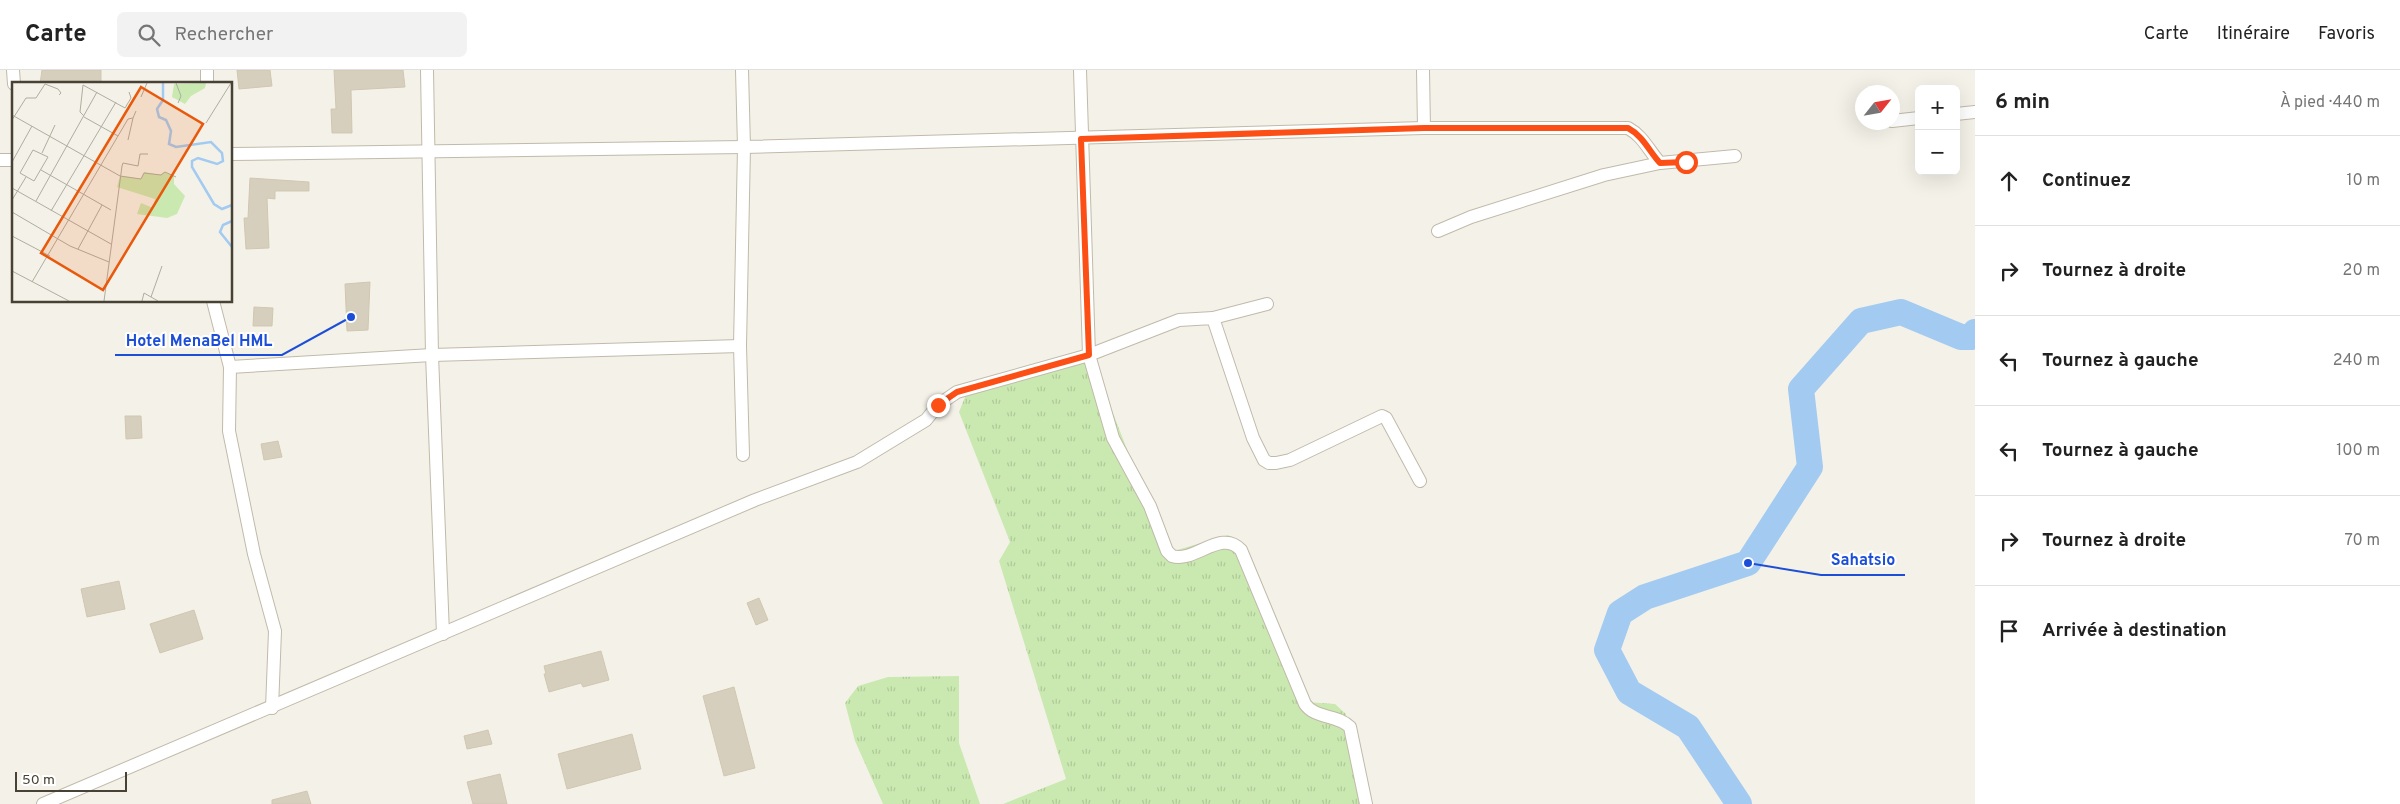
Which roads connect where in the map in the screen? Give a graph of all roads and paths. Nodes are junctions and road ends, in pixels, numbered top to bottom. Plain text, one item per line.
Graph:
1 (427, 70) edge
2 (742, 70) edge
3 (1080, 70) edge
4 (1423, 70) edge
5 (1975, 112) edge
6 (1960, 114) edge
7 (1915, 118) edge
8 (1900, 120) edge
9 (1424, 128) junction
10 (1081, 139) junction
11 (744, 147) junction
12 (430, 150) junction
13 (232, 154) edge
14 (1735, 156) dead end
15 (1660, 163) junction
16 (1438, 231) dead end
17 (214, 302) edge
18 (1267, 304) dead end
19 (1213, 318) junction
20 (740, 346) junction
21 (432, 355) junction
22 (1089, 355) junction
23 (230, 367) junction
24 (743, 455) dead end
25 (1420, 481) dead end
26 (443, 634) junction
27 (272, 708) junction
28 (43, 804) edge
29 (1366, 804) edge

1 - 12 street
2 - 11 street
3 - 10 street
4 - 9 street
5 - 6 street
7 - 8 street
9 - 10 street
9 - 15 street
10 - 11 street
10 - 22 street
11 - 12 street
11 - 20 street
12 - 13 street
12 - 21 street
14 - 15 street
15 - 16 street
17 - 23 street
18 - 19 street
19 - 22 street
19 - 25 street
20 - 21 street
20 - 24 street
21 - 23 street
21 - 26 street
22 - 26 street
22 - 29 street
23 - 27 street
26 - 27 street
27 - 28 street

